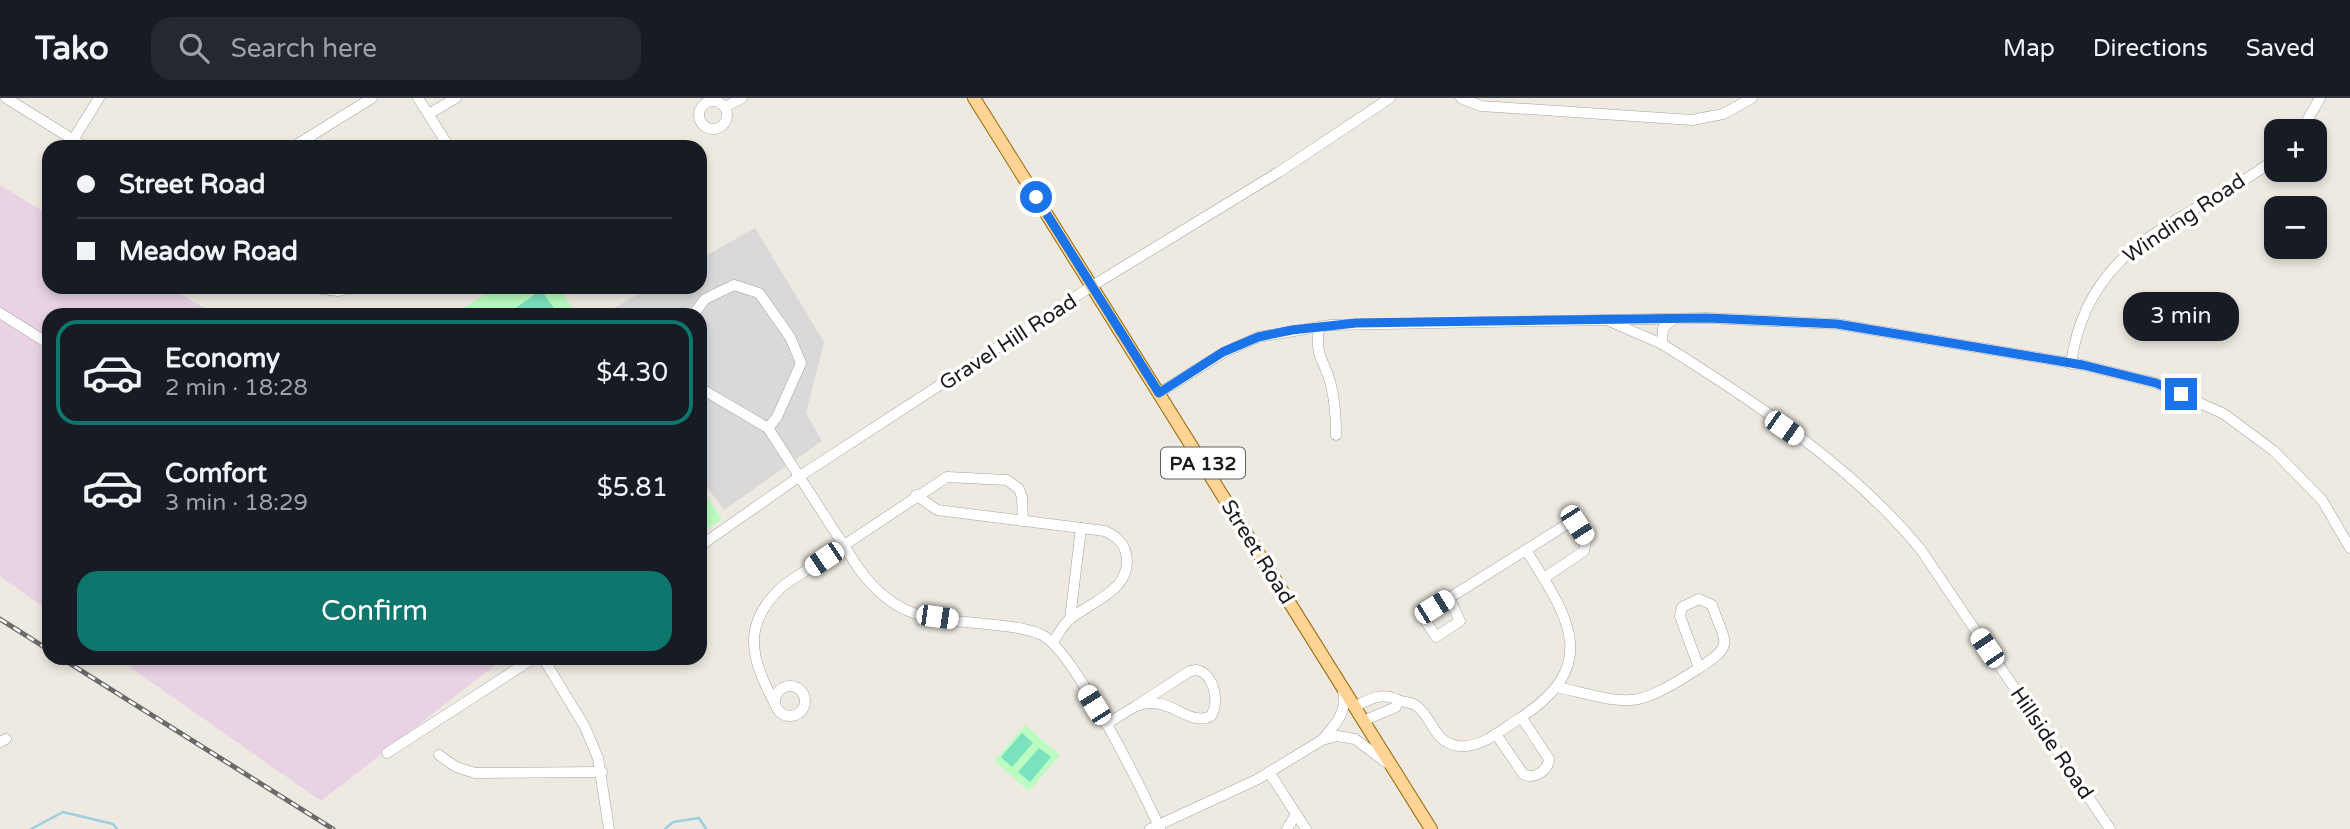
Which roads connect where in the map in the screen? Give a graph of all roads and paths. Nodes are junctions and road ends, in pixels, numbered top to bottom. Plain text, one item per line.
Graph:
1 (6, 98) edge
2 (99, 98) edge
3 (372, 98) edge
4 (418, 98) edge
5 (456, 98) edge
6 (742, 98) edge
7 (974, 98) edge
8 (1390, 98) edge
9 (1461, 98) edge
10 (1752, 98) edge
11 (2320, 98) edge
12 (725, 107) dead end
13 (429, 114) junction
14 (2308, 119) edge
15 (73, 140) joint
16 (304, 140) edge
17 (445, 140) edge
18 (2264, 166) edge
19 (1092, 286) junction
20 (698, 308) edge
21 (0, 313) edge
22 (1674, 319) junction
23 (1606, 320) junction
24 (1319, 327) junction
25 (42, 340) edge
26 (1662, 344) junction
27 (2071, 364) junction
28 (707, 392) edge
29 (1159, 393) junction
30 (768, 428) junction
31 (1336, 435) dead end
32 (800, 476) junction
33 (916, 495) junction
34 (1023, 521) junction
35 (1082, 528) junction
36 (707, 541) edge
37 (844, 545) junction
38 (2350, 548) edge
39 (1526, 550) junction
40 (1544, 578) junction
41 (1449, 598) dead end
42 (1070, 619) junction
43 (1053, 642) junction
44 (523, 665) edge
45 (547, 665) edge
46 (1699, 668) junction
47 (1340, 683) junction
48 (1557, 687) junction
49 (1398, 700) junction
50 (775, 704) dead end
51 (1136, 706) junction
52 (1354, 707) junction
53 (1522, 718) junction
54 (1363, 721) junction
55 (1106, 724) junction
56 (1496, 734) junction
57 (1322, 740) junction
58 (387, 753) dead end
59 (439, 755) dead end
60 (1393, 768) junction
61 (602, 772) junction
62 (1269, 772) junction
63 (1296, 814) junction
64 (1156, 828) edge
65 (609, 829) edge
66 (1287, 829) edge
67 (1306, 829) edge
68 (1431, 829) edge
69 (2110, 829) edge

1 - 15 street
2 - 15 street
3 - 16 street
4 - 13 street
5 - 13 street
6 - 12 street
7 - 19 main road, Street Road / PA 132
8 - 19 street, Gravel Hill Road
9 - 10 street
11 - 14 street
13 - 17 street
18 - 27 street, Winding Road
19 - 29 main road, Street Road / PA 132
19 - 32 street, Gravel Hill Road
20 - 30 street
21 - 25 street
22 - 23 street
22 - 26 street
22 - 27 street
23 - 24 street
23 - 26 street, Hillside Road
24 - 29 street
24 - 31 street
26 - 69 street, Hillside Road
27 - 38 street
28 - 30 street
29 - 47 main road, Street Road / PA 132
30 - 32 street
32 - 36 street, Gravel Hill Road
32 - 37 street
33 - 34 street
33 - 34 street
33 - 37 street
34 - 35 street
35 - 42 street
35 - 42 street
37 - 43 street
37 - 50 street
39 - 40 street
39 - 40 street
39 - 41 street
40 - 48 street
42 - 43 street
43 - 55 street
44 - 58 street
45 - 61 street
46 - 46 street
46 - 48 street
47 - 52 main road, Street Road / PA 132
47 - 57 street
48 - 53 street
49 - 52 street
49 - 54 street
49 - 56 street
51 - 51 street
51 - 55 street
52 - 54 main road, Street Road / PA 132
53 - 56 street
53 - 56 street
54 - 60 main road, Street Road / PA 132
55 - 64 street
57 - 60 street
57 - 62 street
59 - 61 street
60 - 68 main road, Street Road / PA 132
61 - 65 street
62 - 63 street
62 - 64 street
63 - 66 street
63 - 67 street

